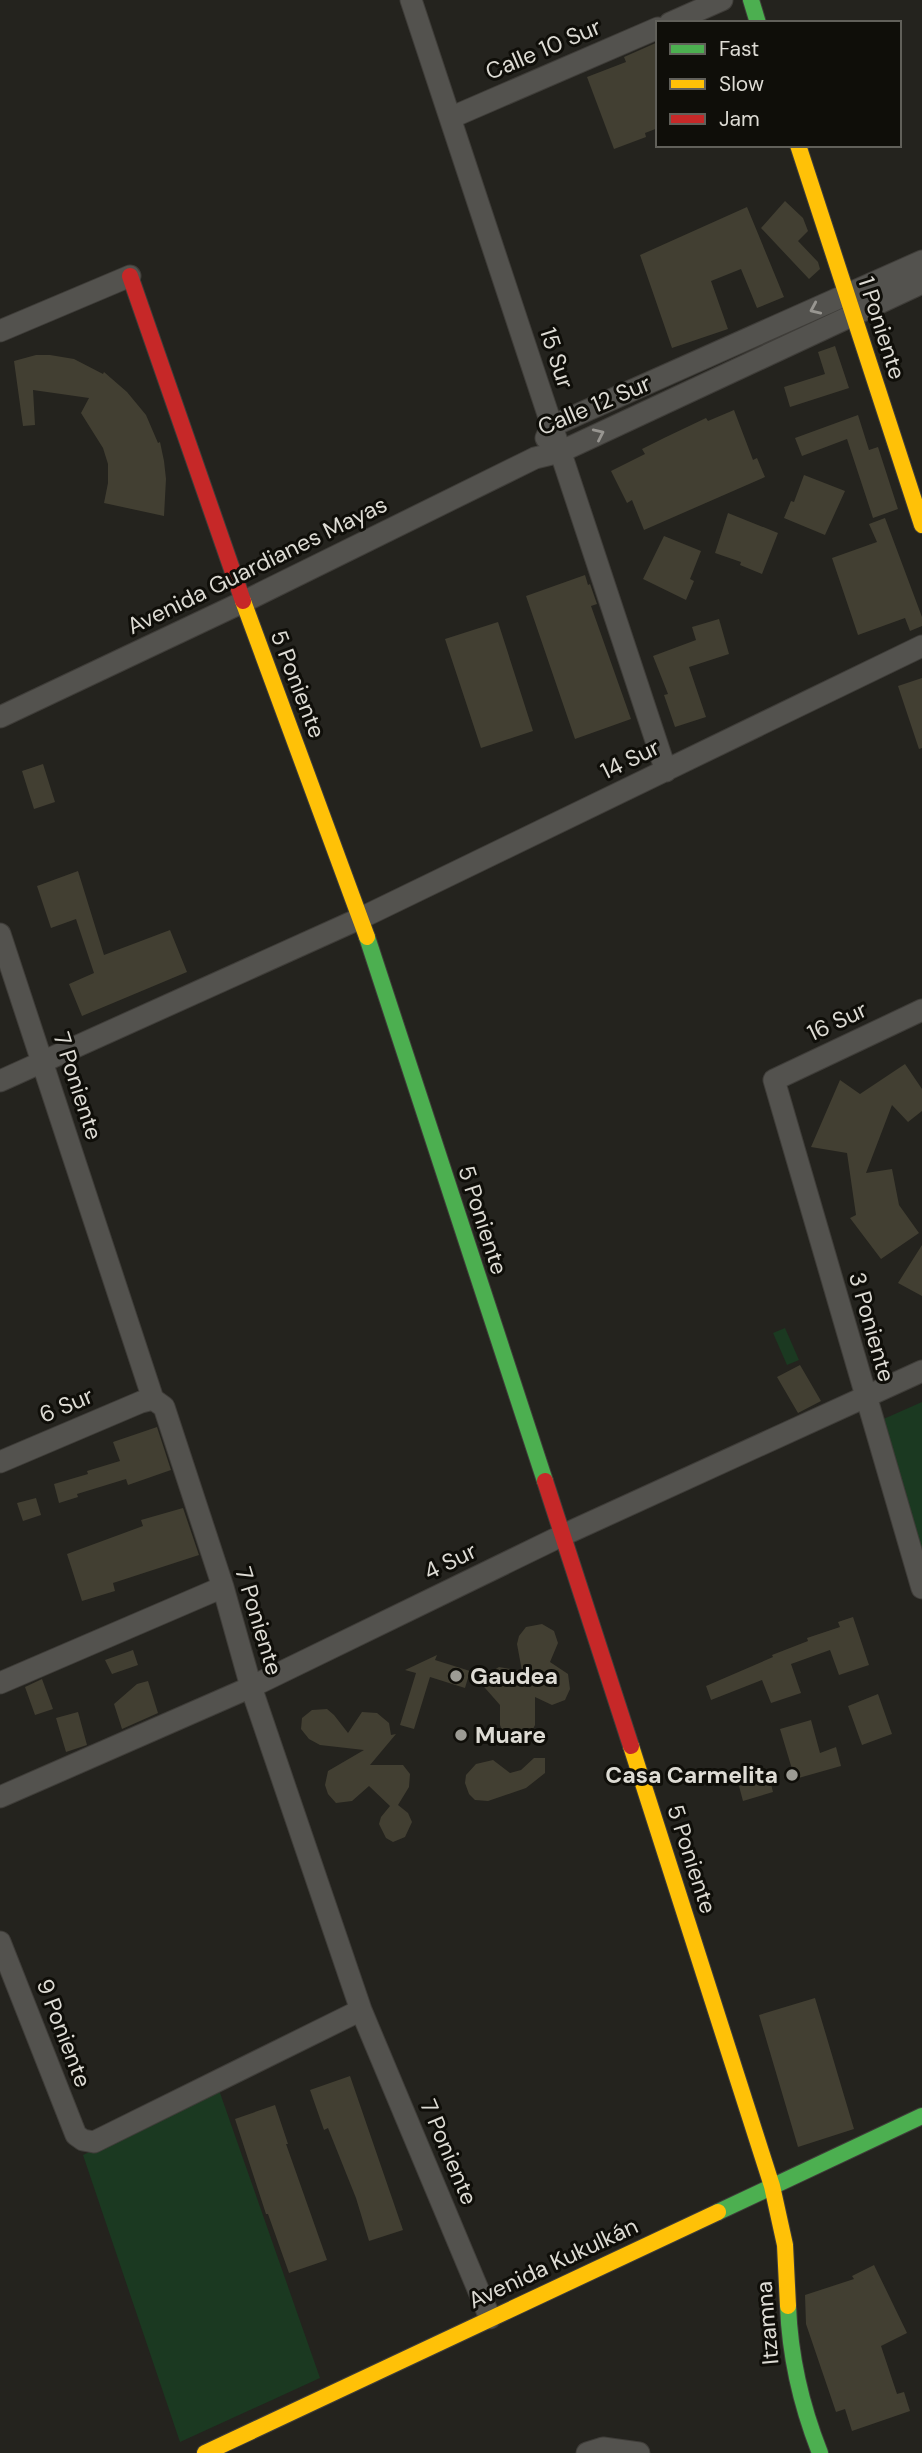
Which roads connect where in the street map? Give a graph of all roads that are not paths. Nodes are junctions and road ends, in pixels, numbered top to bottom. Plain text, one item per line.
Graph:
1 (411, 0) edge
2 (722, 0) edge
3 (751, 0) edge
4 (675, 21) edge
5 (757, 21) edge
6 (656, 29) edge
7 (450, 118) junction
8 (799, 147) edge
9 (922, 261) edge
10 (130, 276) joint
11 (922, 283) edge
12 (846, 295) junction
13 (854, 315) junction
14 (0, 331) edge
15 (752, 337) junction
16 (763, 358) junction
17 (552, 426) junction
18 (560, 452) junction
19 (535, 458) junction
20 (922, 525) edge
21 (243, 602) junction
22 (922, 646) edge
23 (0, 717) edge
24 (666, 771) junction
25 (361, 918) junction
26 (0, 934) edge
27 (922, 1010) edge
28 (42, 1060) junction
29 (774, 1080) joint
30 (0, 1081) edge
31 (922, 1371) edge
32 (153, 1399) junction
33 (865, 1399) junction
34 (0, 1462) edge
35 (561, 1536) junction
36 (223, 1587) junction
37 (922, 1588) edge
38 (0, 1683) edge
39 (251, 1687) junction
40 (0, 1797) edge
41 (0, 1942) edge
42 (361, 2010) junction
43 (922, 2116) edge
44 (772, 2186) junction
45 (490, 2318) junction
46 (205, 2453) edge
47 (587, 2453) edge
48 (639, 2453) edge
49 (820, 2453) edge

1 - 7 street, 15 Sur
2 - 4 street
3 - 5 street
6 - 7 street, Calle 10 Sur
7 - 17 street, 15 Sur
8 - 12 street, 1 Poniente
9 - 12 street, Calle 12 Sur
10 - 14 street
10 - 21 street, 5 Poniente
11 - 13 street, Calle 12 Sur
12 - 13 street, 1 Poniente
12 -> 15 street, Calle 12 Sur
13 - 16 street, Calle 12 Sur
13 - 20 street, 1 Poniente
15 - 16 street
15 - 17 street, Calle 12 Sur
18 -> 16 street, Calle 12 Sur
17 - 18 street, 15 Sur
17 - 19 street, Calle 12 Sur
18 - 19 street, Calle 12 Sur
18 - 24 street, 15 Sur
19 - 21 street, Avenida Guardianes Mayas
21 - 23 street, Avenida Guardianes Mayas
21 - 25 street, 5 Poniente
22 - 24 street, 14 Sur
24 - 25 street, 14 Sur
25 - 28 street, 14 Sur
25 - 35 street, 5 Poniente
26 - 28 street, 7 Poniente
27 - 29 street, 16 Sur
28 - 30 street, 14 Sur
28 - 32 street, 7 Poniente
29 - 33 street, 3 Poniente
31 - 33 street, 4 Sur
32 - 34 street, 6 Sur
32 - 36 street, 7 Poniente
33 - 35 street, 4 Sur
33 - 37 street, 3 Poniente
35 - 39 street, 4 Sur
35 - 44 street, 5 Poniente
36 - 38 street
36 - 39 street, 7 Poniente
39 - 40 street, 4 Sur
39 - 42 street, 7 Poniente
41 - 42 street, 9 Poniente
42 - 45 street, 7 Poniente
43 - 44 street, Avenida Kukulkán
44 - 45 street, Avenida Kukulkán
44 - 49 street, Itzamna
45 - 46 street, Avenida Kukulkán
47 - 48 street

